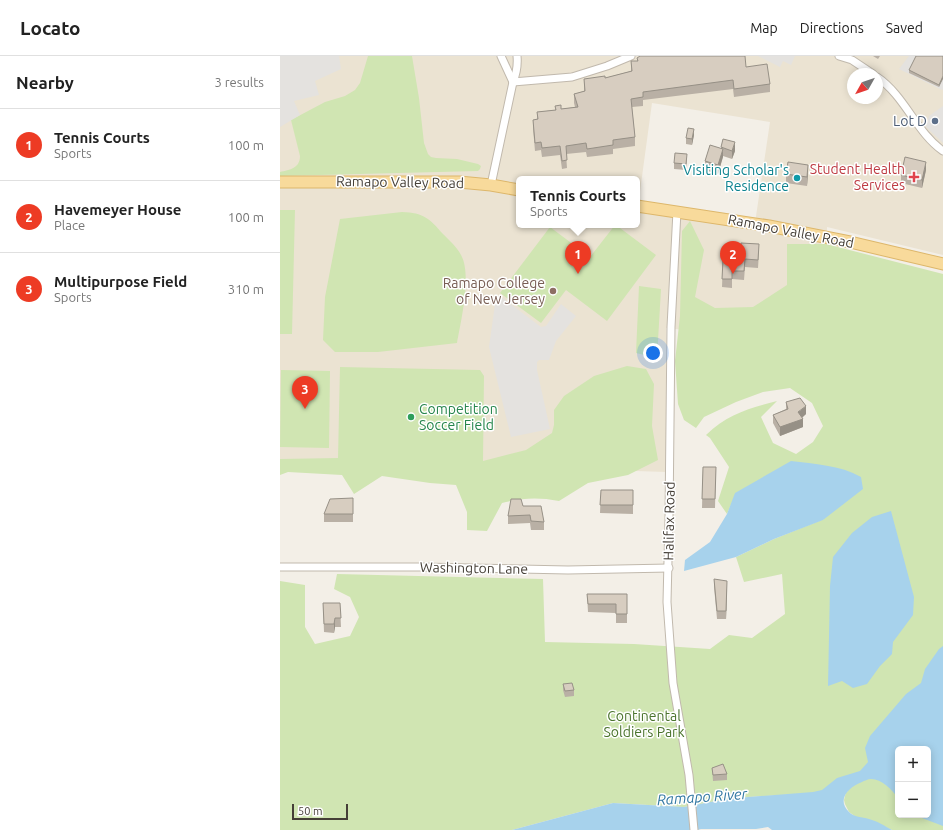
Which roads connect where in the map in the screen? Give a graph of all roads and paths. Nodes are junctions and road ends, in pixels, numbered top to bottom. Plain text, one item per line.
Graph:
1 (502, 56) edge
2 (517, 56) edge
3 (631, 56) edge
4 (839, 56) edge
5 (864, 68) edge
6 (513, 82) junction
7 (883, 82) edge
8 (943, 151) edge
9 (280, 182) edge
10 (491, 185) junction
11 (516, 189) edge
12 (640, 206) edge
13 (676, 211) junction
14 (943, 264) edge
15 (280, 567) edge
16 (669, 568) junction
17 (694, 830) edge

1 - 6 street
2 - 6 street
3 - 6 street
4 - 5 street
6 - 10 street
7 - 8 street
9 - 10 main road, Ramapo Valley Road
10 - 11 main road, Ramapo Valley Road
12 - 13 main road, Ramapo Valley Road
13 - 14 main road, Ramapo Valley Road
13 - 16 street, Halifax Road
15 - 16 street, Washington Lane
16 - 17 street, Halifax Road

